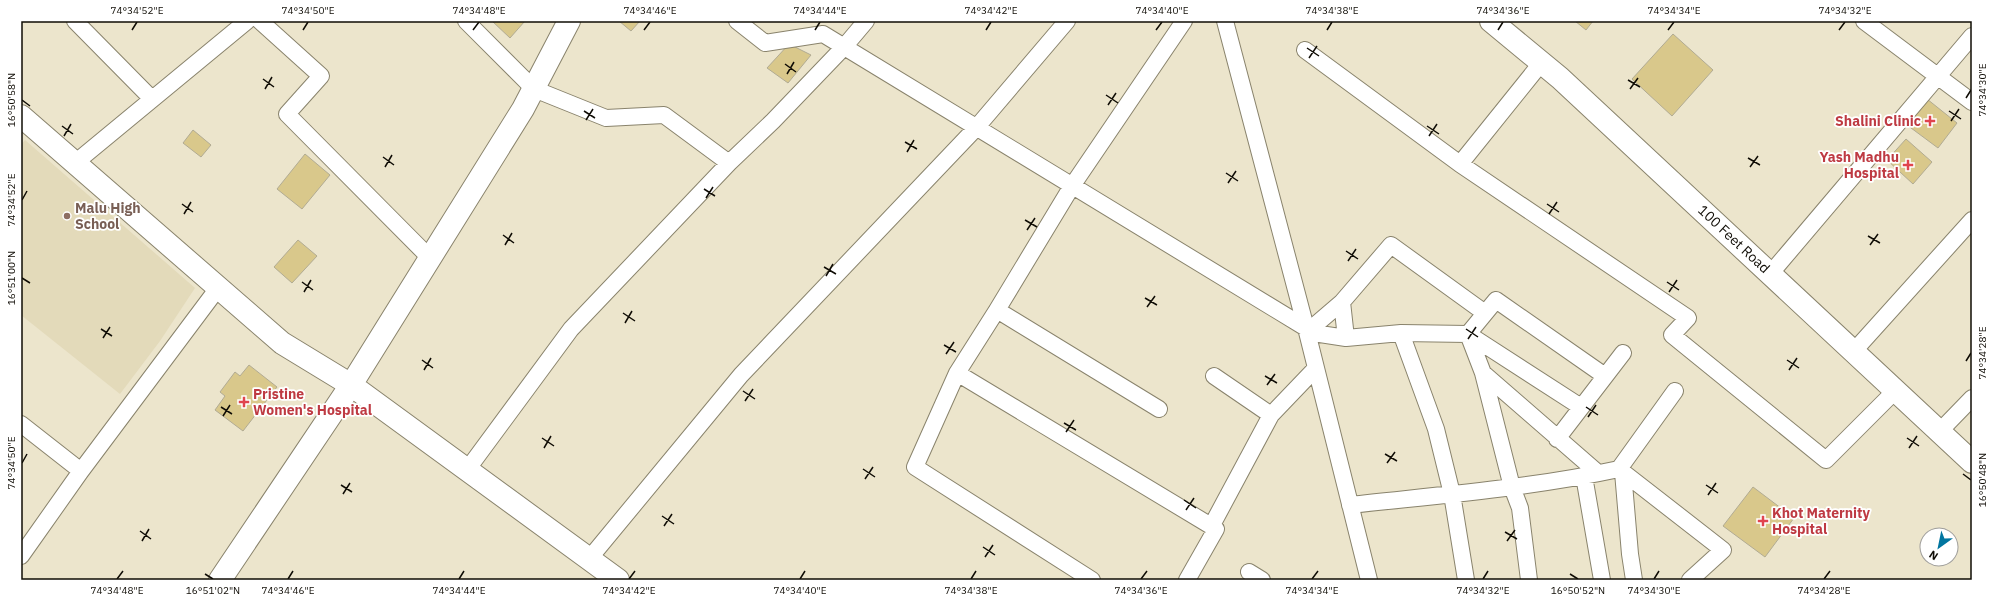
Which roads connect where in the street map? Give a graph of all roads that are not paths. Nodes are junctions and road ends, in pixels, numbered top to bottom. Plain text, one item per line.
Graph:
1 (75, 21) edge
2 (247, 21) edge
3 (260, 21) edge
4 (466, 21) edge
5 (569, 21) edge
6 (736, 21) edge
7 (866, 21) edge
8 (1067, 21) edge
9 (1184, 21) edge
10 (1224, 21) edge
11 (1491, 21) edge
12 (1864, 21) edge
13 (1972, 36) edge
14 (844, 47) junction
15 (1306, 50) dead end
16 (1542, 62) junction
17 (1938, 77) junction
18 (534, 89) junction
19 (152, 100) junction
20 (1972, 102) edge
21 (21, 117) edge
22 (976, 128) junction
23 (75, 163) junction
24 (729, 163) junction
25 (1460, 164) junction
26 (1072, 186) junction
27 (1972, 220) edge
28 (430, 258) junction
29 (1771, 273) junction
30 (218, 288) junction
31 (1342, 302) junction
32 (997, 310) junction
33 (1486, 313) junction
34 (1306, 330) junction
35 (1401, 333) junction
36 (1468, 334) junction
37 (1346, 338) junction
38 (1854, 351) junction
39 (1622, 353) dead end
40 (1316, 368) junction
41 (957, 372) junction
42 (1483, 373) junction
43 (1214, 376) dead end
44 (1605, 376) junction
45 (351, 385) junction
46 (1896, 390) junction
47 (1675, 391) dead end
48 (1972, 398) edge
49 (1582, 406) junction
50 (1159, 409) dead end
51 (1271, 415) junction
52 (21, 424) edge
53 (1940, 432) junction
54 (1557, 439) junction
55 (1972, 462) edge
56 (467, 470) junction
57 (1621, 470) junction
58 (81, 471) junction
59 (1591, 475) junction
60 (1512, 487) junction
61 (1452, 494) junction
62 (1350, 505) junction
63 (1211, 527) junction
64 (21, 556) edge
65 (589, 559) junction
66 (220, 580) edge
67 (618, 580) edge
68 (1092, 580) edge
69 (1187, 580) edge
70 (1369, 580) edge
71 (1466, 580) edge
72 (1529, 580) edge
73 (1602, 580) edge
74 (1634, 580) edge
75 (1690, 580) edge

1 - 19 street
2 - 19 street
3 - 28 street
4 - 18 street
5 - 18 street
6 - 14 street
7 - 14 street
8 - 22 street
9 - 26 street
10 - 34 street
11 - 16 street, 100 Feet Road
12 - 17 street
13 - 17 street
14 - 22 street
14 - 24 street
15 - 25 street
16 - 25 street
16 - 29 street, 100 Feet Road
17 - 20 street
17 - 29 street
18 - 24 street
18 - 28 street
19 - 23 street
21 - 23 street
22 - 26 street
22 - 65 street
23 - 30 street
24 - 56 street
25 - 46 street
26 - 32 street
26 - 34 street
27 - 38 street
28 - 45 street
29 - 38 street, 100 Feet Road
30 - 45 street
30 - 58 street
31 - 33 street
31 - 34 street
31 - 37 street
32 - 41 street
32 - 50 street
33 - 36 street
33 - 44 street
34 - 37 street
34 - 40 street
35 - 36 street
35 - 37 street
35 - 61 street
36 - 42 street
36 - 49 street
38 - 46 street, 100 Feet Road
39 - 44 street
40 - 51 street
40 - 62 street
41 - 63 street
41 - 68 street
42 - 54 street
42 - 60 street
43 - 51 street
44 - 49 street
45 - 56 street
45 - 66 street
46 - 53 street, 100 Feet Road
47 - 57 street
48 - 53 street
49 - 54 street
51 - 63 street
52 - 58 street
53 - 55 street, 100 Feet Road
54 - 59 street
56 - 65 street
57 - 59 street
57 - 74 street
57 - 75 street
58 - 64 street
59 - 60 street
59 - 73 street
60 - 61 street
60 - 72 street
61 - 62 street
61 - 71 street
62 - 70 street
63 - 69 street
65 - 67 street

